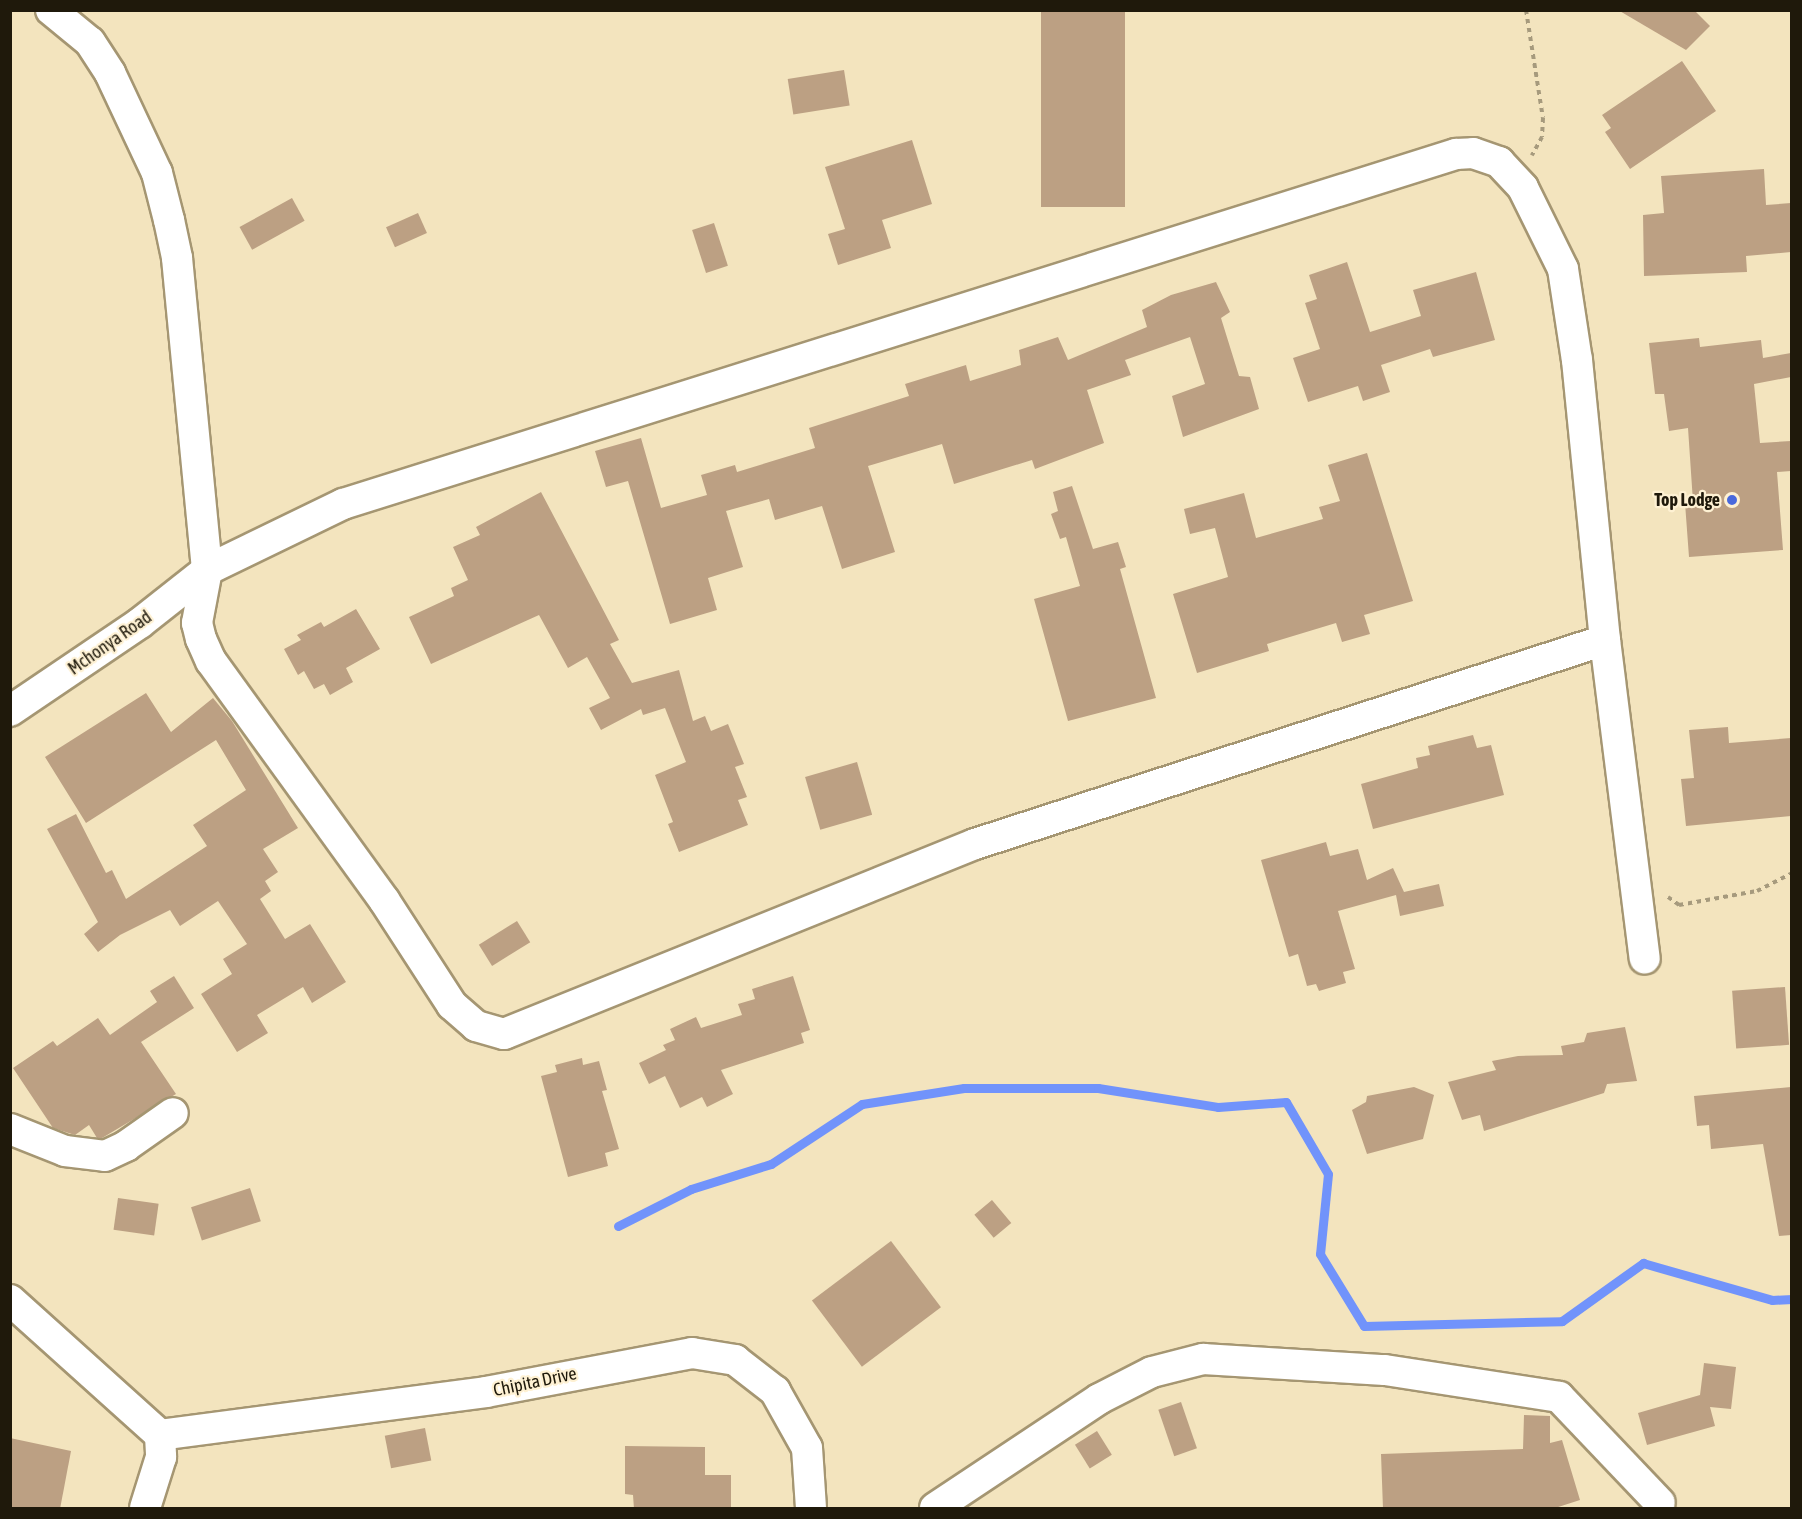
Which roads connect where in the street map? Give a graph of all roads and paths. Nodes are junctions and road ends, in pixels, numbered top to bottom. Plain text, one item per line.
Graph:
1 (51, 10) edge
2 (1526, 10) edge
3 (1511, 173) junction
4 (207, 570) junction
5 (1605, 640) junction
6 (10, 711) edge
7 (1634, 872) junction
8 (1791, 873) edge
9 (1645, 958) dead end
10 (173, 1113) dead end
11 (10, 1129) edge
12 (10, 1300) edge
13 (160, 1435) junction
14 (1660, 1503) dead end
15 (144, 1509) edge
16 (811, 1509) edge
17 (935, 1509) edge

1 - 4 street
2 - 3 path
3 - 4 street, Mchonya Road
3 - 5 street
4 - 5 street
4 - 6 street, Mchonya Road
5 - 7 street
7 - 8 path
7 - 9 street
10 - 11 street
12 - 13 street
13 - 15 street
13 - 16 street, Chipita Drive
14 - 17 street

